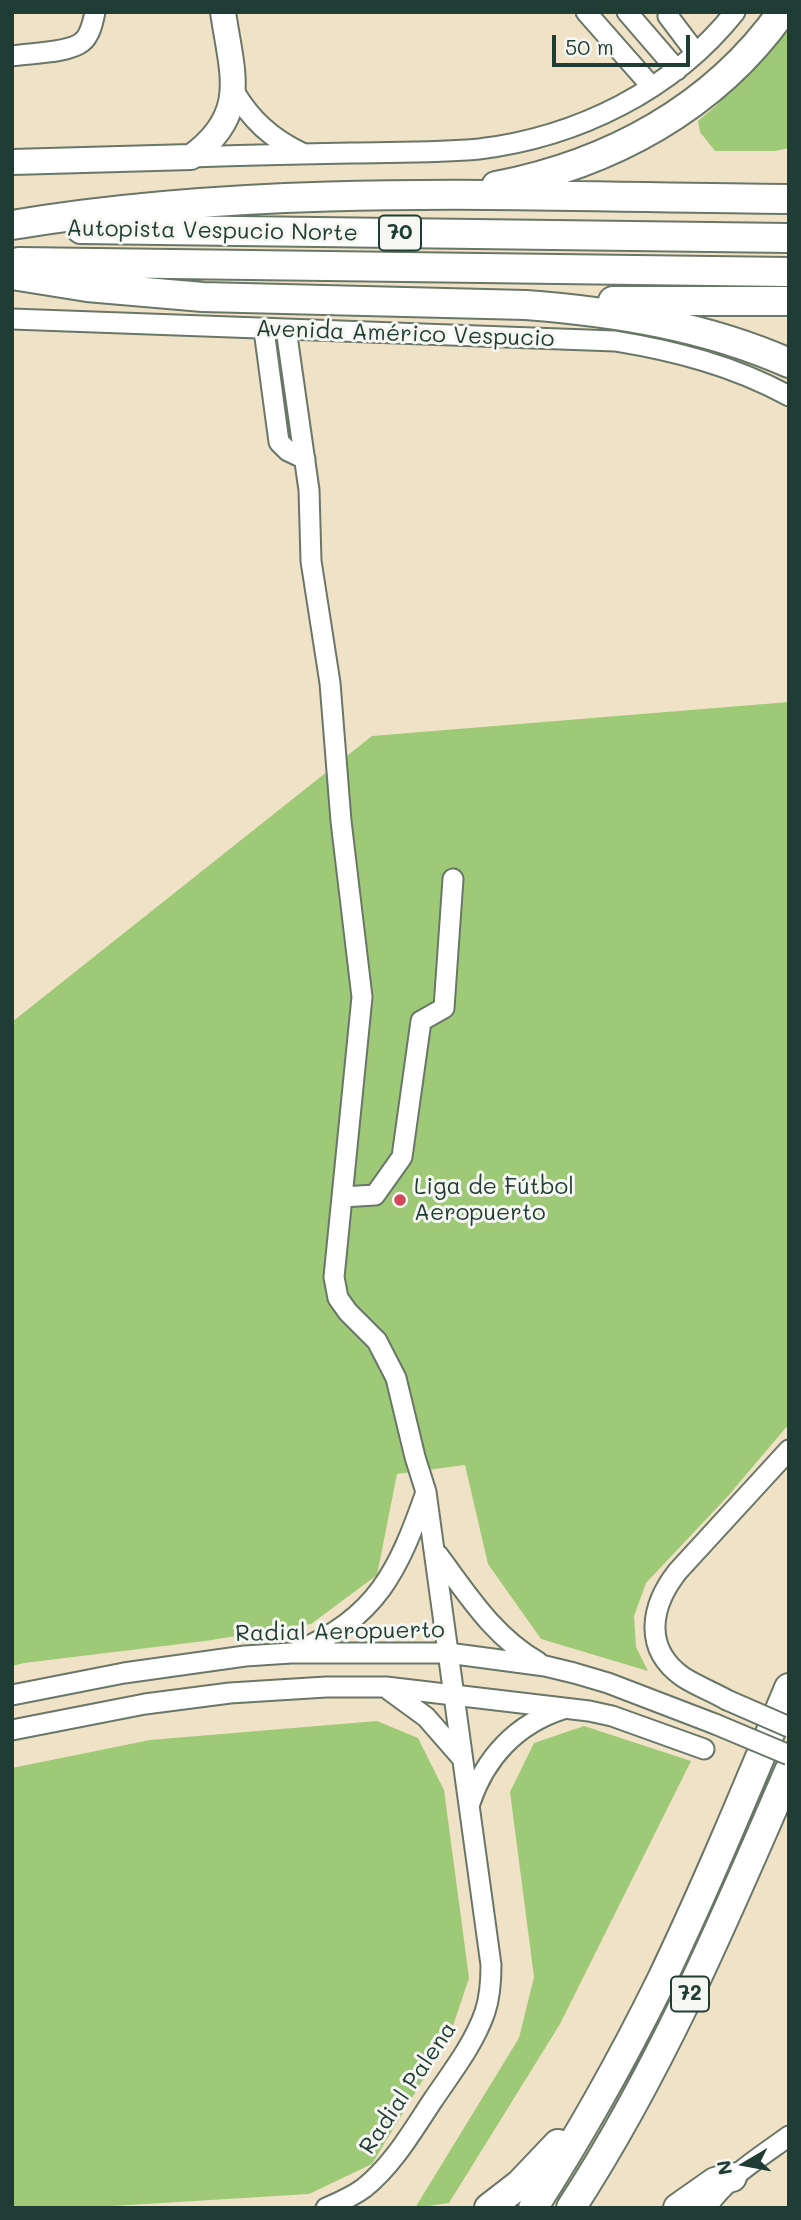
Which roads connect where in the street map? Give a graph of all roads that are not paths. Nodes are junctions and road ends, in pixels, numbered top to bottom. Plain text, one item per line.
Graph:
1 (94, 12) edge
2 (223, 12) edge
3 (586, 12) edge
4 (627, 12) edge
5 (735, 12) edge
6 (782, 12) edge
7 (669, 14) edge
8 (646, 35) junction
9 (696, 53) junction
10 (12, 56) edge
11 (677, 70) junction
12 (652, 87) junction
13 (234, 92) junction
14 (303, 154) junction
15 (191, 157) junction
16 (12, 162) edge
17 (439, 196) junction
18 (789, 199) edge
19 (12, 226) edge
20 (789, 238) edge
21 (12, 262) edge
22 (789, 272) edge
23 (12, 275) edge
24 (789, 302) edge
25 (526, 305) junction
26 (12, 319) edge
27 (264, 330) junction
28 (286, 330) junction
29 (789, 363) edge
30 (789, 396) edge
31 (305, 459) junction
32 (453, 879) dead end
33 (342, 1197) junction
34 (789, 1450) edge
35 (426, 1492) junction
36 (435, 1551) junction
37 (291, 1653) junction
38 (448, 1653) junction
39 (545, 1666) junction
40 (386, 1687) junction
41 (789, 1688) edge
42 (12, 1695) edge
43 (454, 1696) junction
44 (567, 1708) junction
45 (789, 1727) edge
46 (12, 1730) edge
47 (704, 1749) dead end
48 (789, 1755) edge
49 (463, 1759) junction
50 (789, 1771) edge
51 (469, 1803) junction
52 (590, 2112) junction
53 (789, 2136) edge
54 (732, 2177) junction
55 (326, 2208) edge
56 (489, 2208) edge
57 (533, 2208) edge
58 (571, 2208) edge
59 (678, 2208) edge
60 (706, 2208) edge

1 - 10 street
2 - 13 main road
3 - 12 street
4 - 8 street
5 - 9 street
6 - 17 highway
7 - 8 street
7 - 9 street
8 - 11 street
9 - 11 street
11 - 12 street
12 - 14 street
13 - 14 street
13 - 15 main road
14 - 15 street
15 - 16 main road
17 - 18 highway
17 - 19 highway
19 - 20 highway, Autopista Vespucio Norte / 70
21 - 22 highway, Autopista Vespucio Norte / 70
23 - 25 highway
24 - 25 highway
25 - 29 highway
26 - 27 street, Avenida Américo Vespucio
27 - 28 street, Avenida Américo Vespucio
27 - 31 street
28 - 30 street, Avenida Américo Vespucio
28 - 31 street, Radial Palena
31 - 33 street, Radial Palena
32 - 33 street
33 - 35 street, Radial Palena
34 - 45 street, bridge
35 - 36 street, Radial Palena
35 - 37 street
36 - 38 street, Radial Palena
36 - 39 street, Radial Aeropuerto
37 - 38 street, Radial Aeropuerto
37 - 42 street, Radial Aeropuerto
38 - 39 street, Radial Aeropuerto
38 - 43 street, Radial Palena
39 - 48 street, Radial Aeropuerto, bridge
40 - 43 street
40 - 46 street
40 - 49 street
41 - 52 highway, 72
43 - 44 street
43 - 49 street, Radial Palena
44 - 47 street
44 - 51 street
49 - 51 street, Radial Palena
50 - 58 highway, 72
51 - 55 street, Radial Palena
52 - 56 highway
52 - 57 highway, 72
53 - 54 street
54 - 59 highway
54 - 60 street

